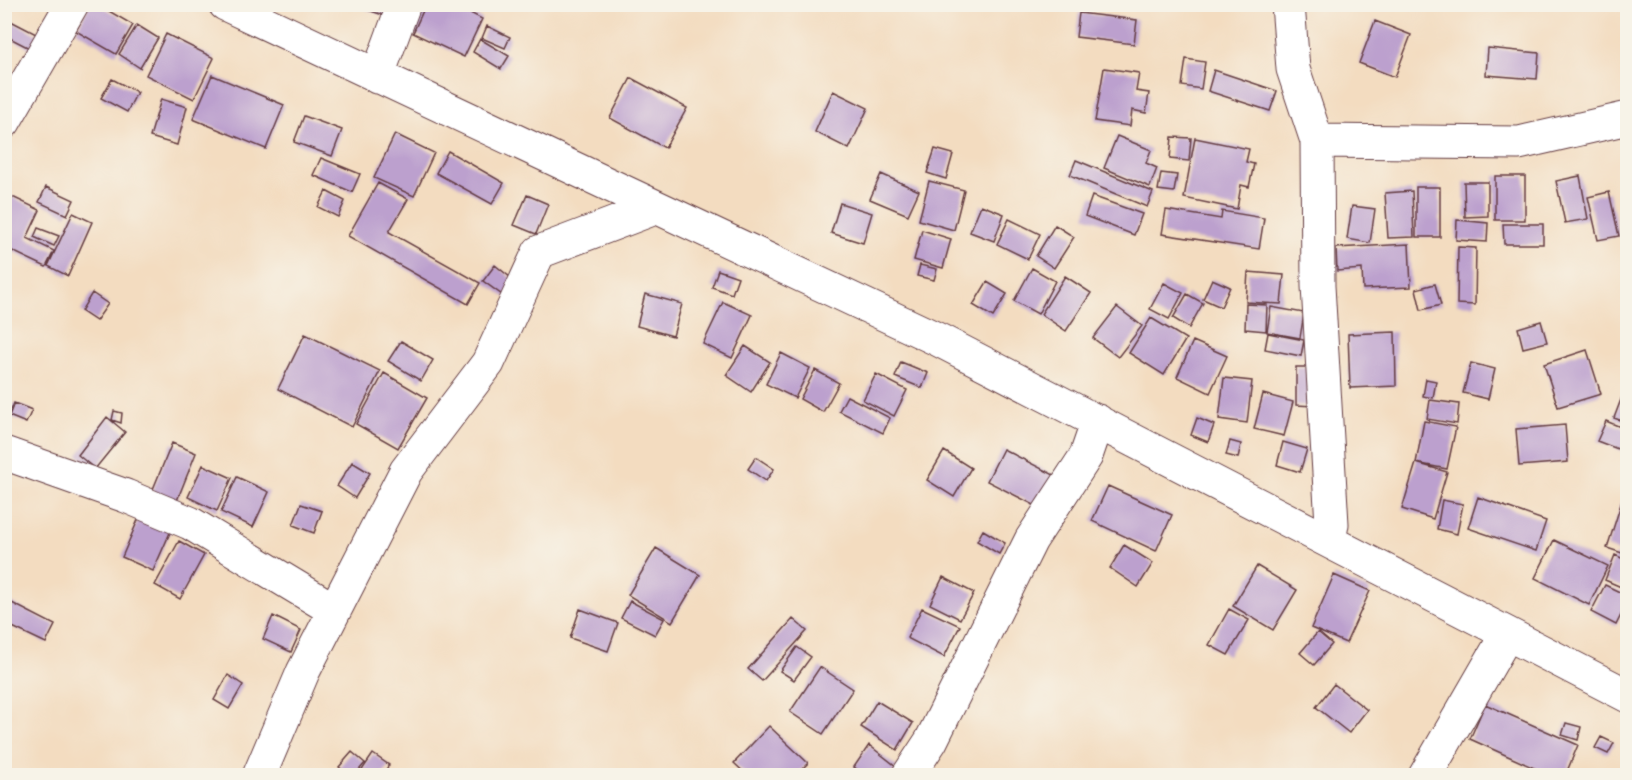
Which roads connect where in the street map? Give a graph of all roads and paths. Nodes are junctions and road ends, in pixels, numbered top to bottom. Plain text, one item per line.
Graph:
1 (72, 4) edge
2 (225, 4) edge
3 (404, 4) edge
4 (1288, 4) edge
5 (377, 76) junction
6 (1628, 118) edge
7 (4, 122) edge
8 (1317, 141) junction
9 (655, 208) junction
10 (1098, 421) junction
11 (4, 453) edge
12 (1329, 541) junction
13 (334, 610) junction
14 (1507, 634) junction
15 (1628, 696) edge
16 (259, 776) edge
17 (908, 776) edge
18 (1425, 776) edge

1 - 7 street
2 - 5 street
3 - 5 street
4 - 8 street
5 - 9 street
6 - 8 street
8 - 12 street
9 - 10 street
9 - 13 street
10 - 12 street
10 - 17 street
11 - 13 street
12 - 14 street
13 - 16 street
14 - 15 street
14 - 18 street

